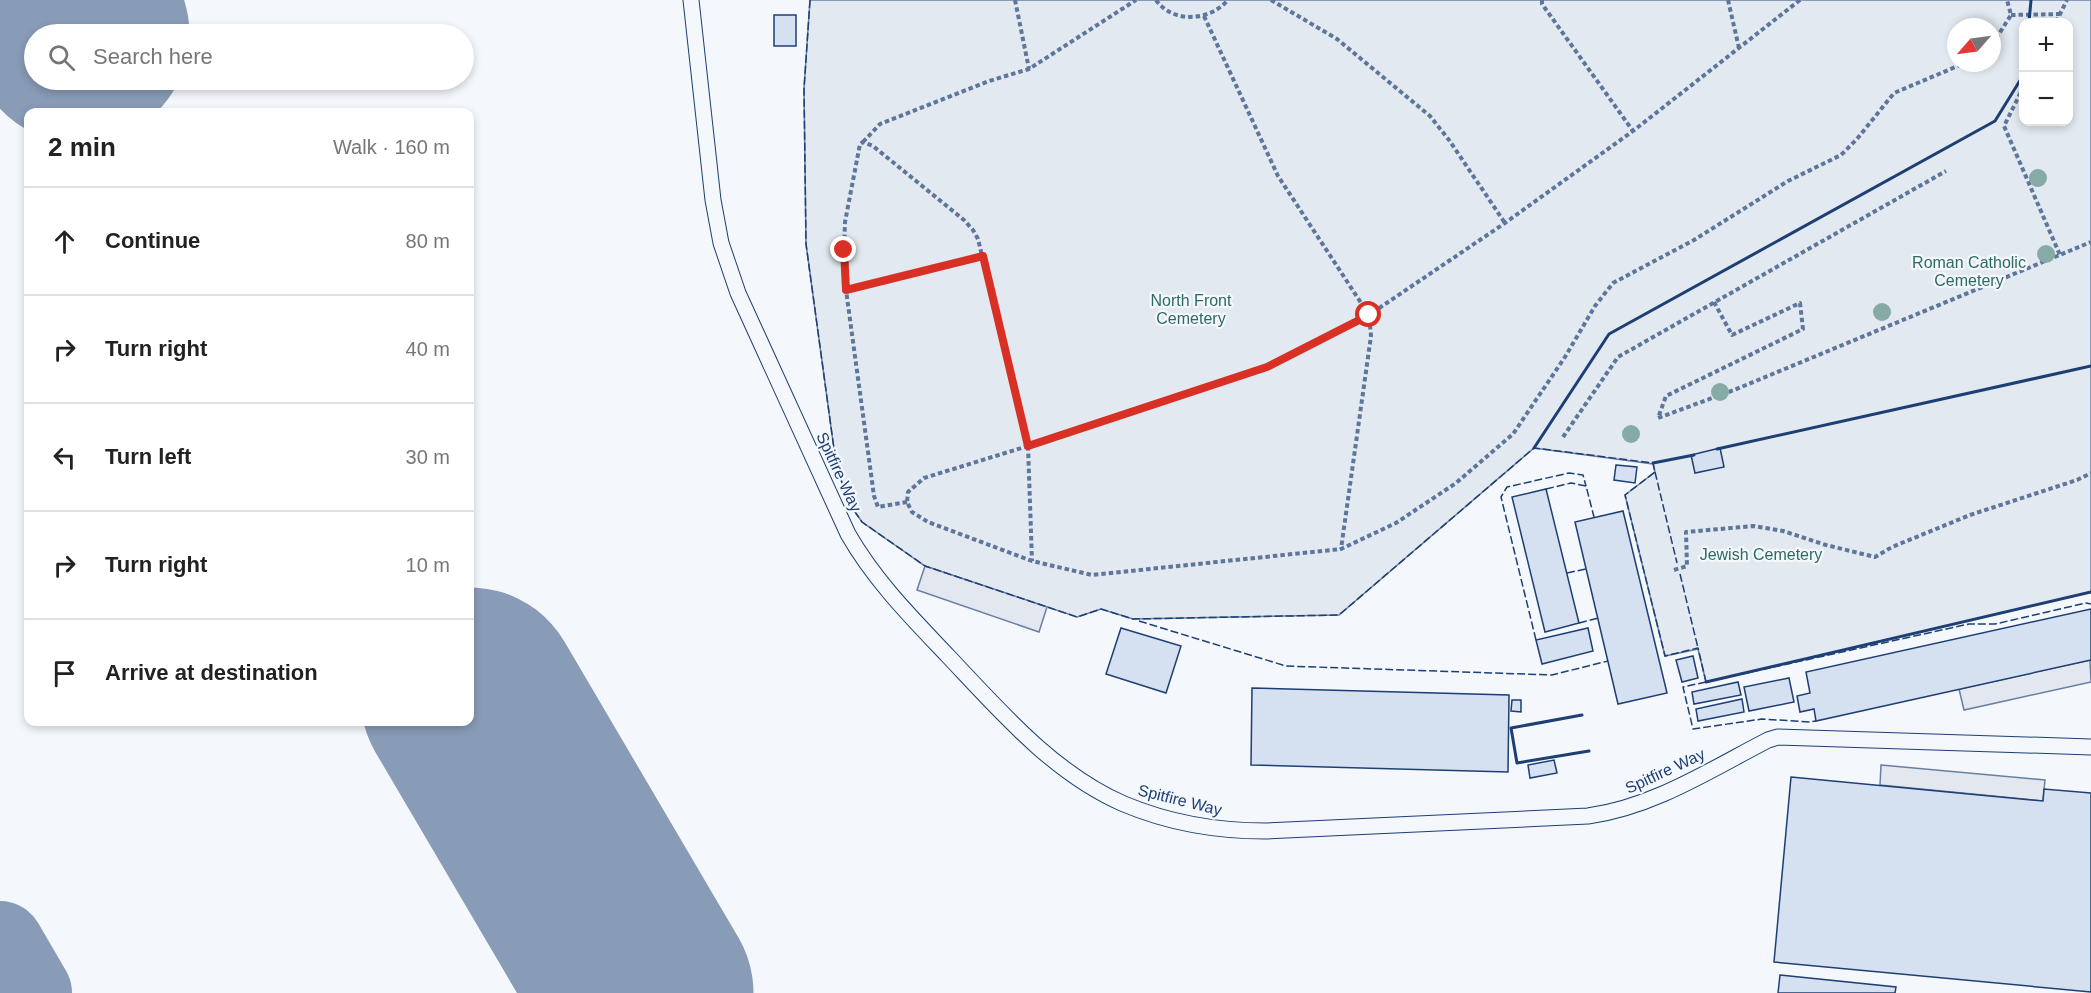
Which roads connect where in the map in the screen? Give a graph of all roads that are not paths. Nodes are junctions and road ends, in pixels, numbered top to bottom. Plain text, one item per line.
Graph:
1 (691, 0) edge
2 (2091, 747) edge

1 - 2 lane, Spitfire Way

